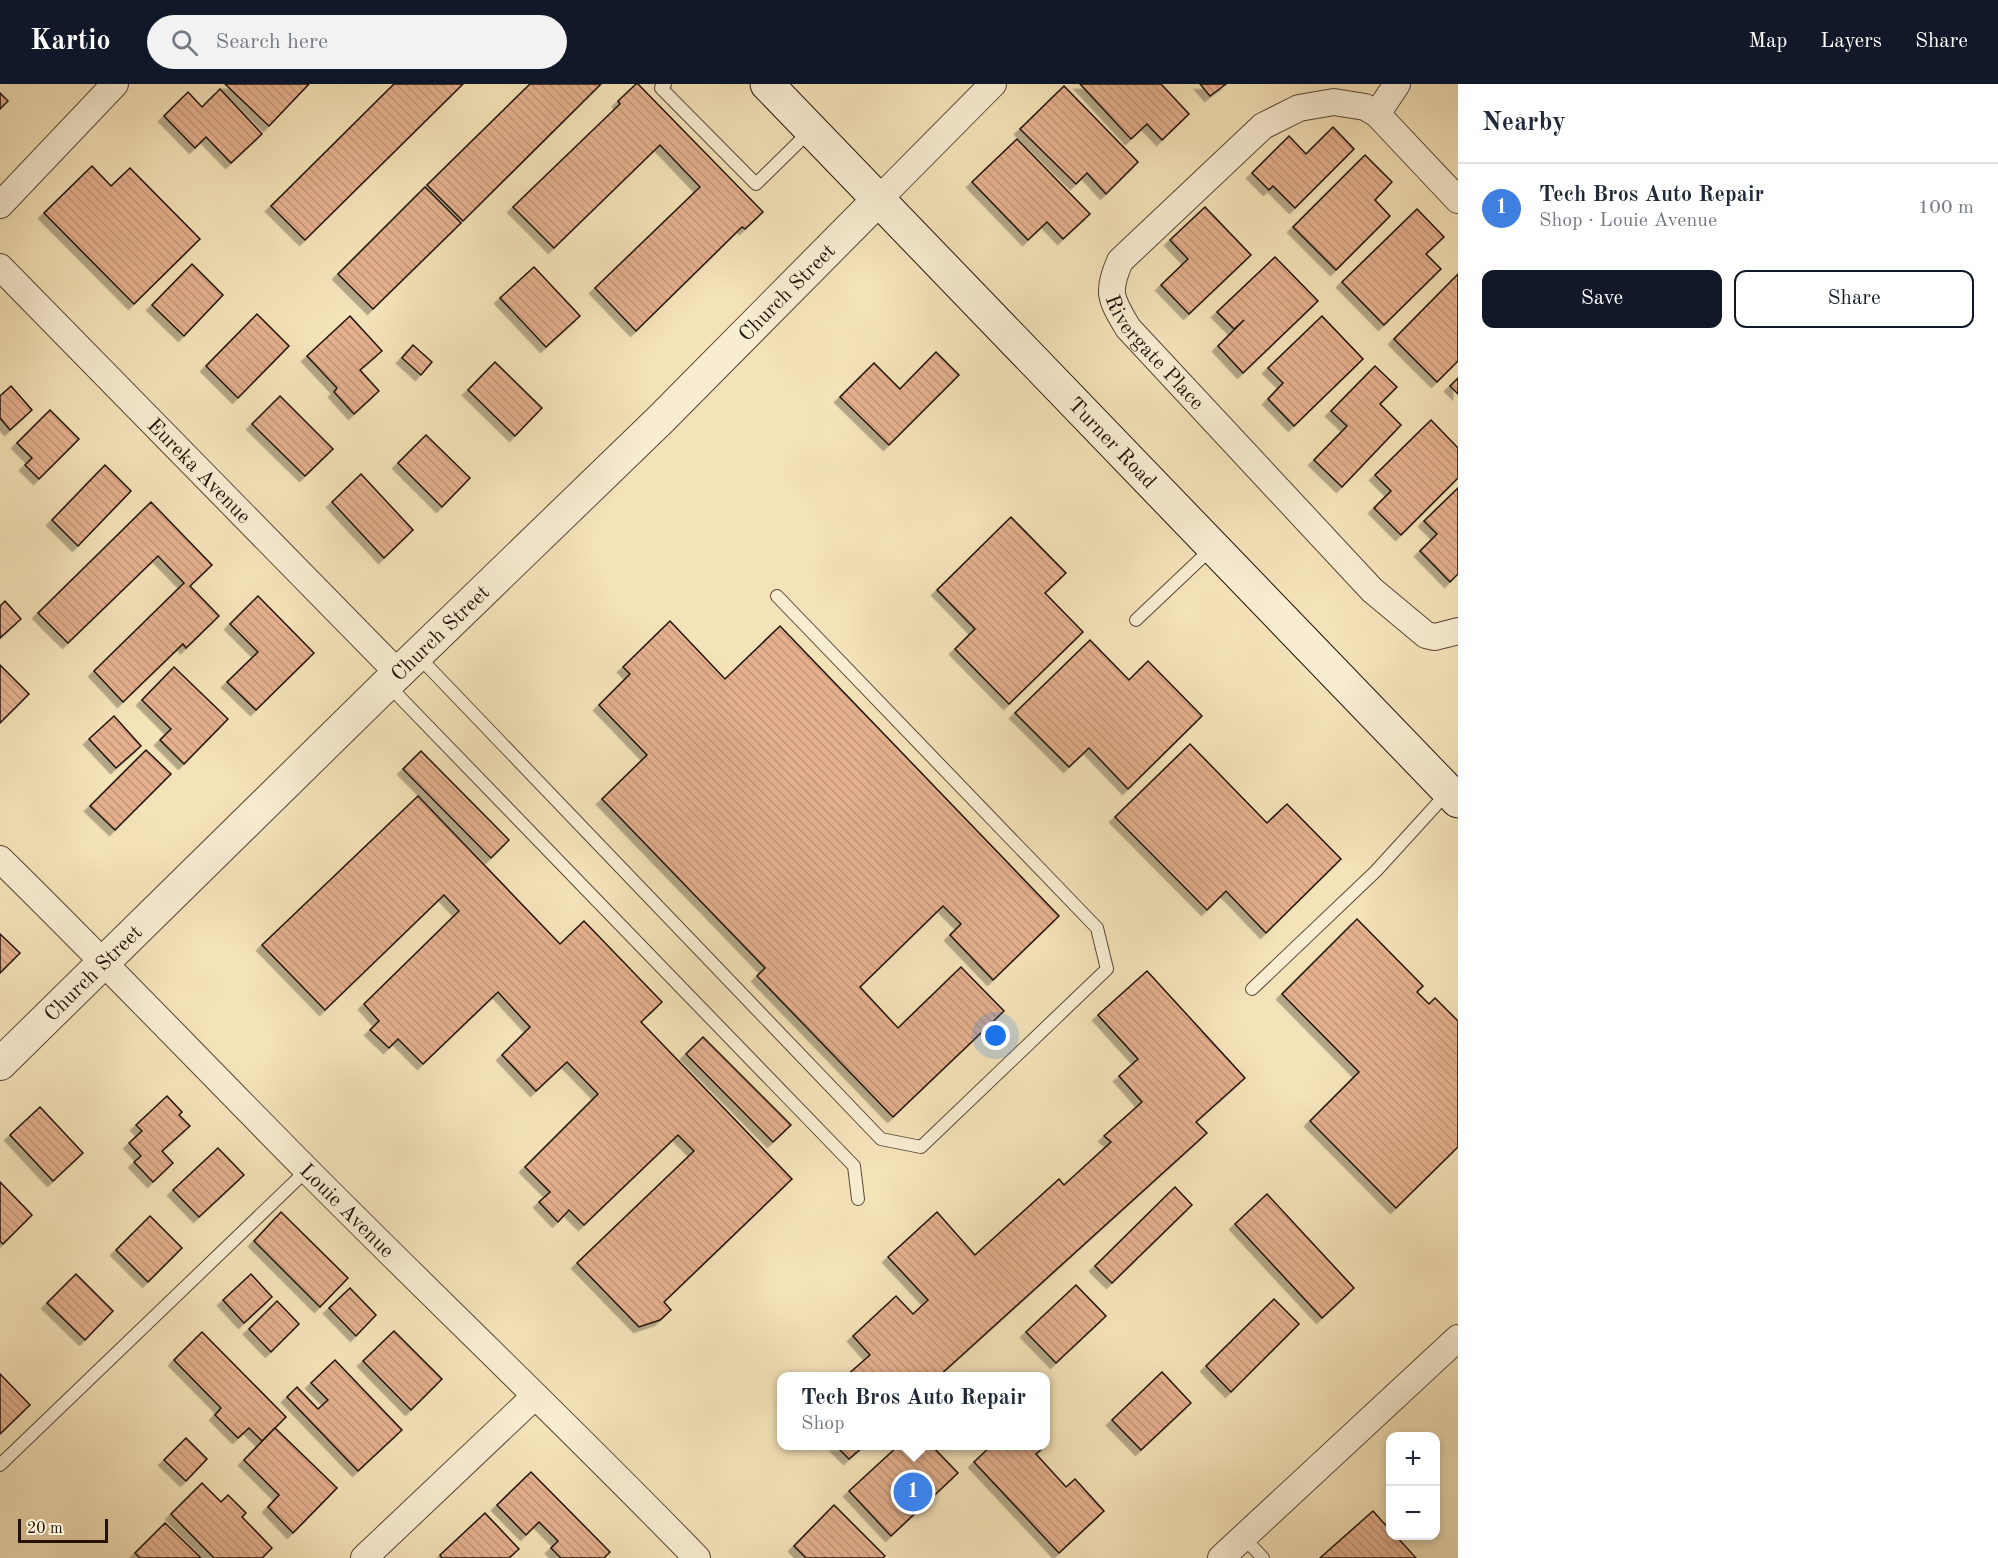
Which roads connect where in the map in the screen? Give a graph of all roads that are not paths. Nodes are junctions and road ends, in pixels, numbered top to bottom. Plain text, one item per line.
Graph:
1 (115, 84) edge
2 (665, 84) edge
3 (767, 84) edge
4 (993, 84) edge
5 (1397, 84) edge
6 (1377, 114) junction
7 (812, 129) junction
8 (879, 199) junction
9 (1458, 200) edge
10 (0, 205) edge
11 (0, 267) edge
12 (1212, 548) junction
13 (777, 596) dead end
14 (1136, 620) dead end
15 (1458, 631) edge
16 (401, 671) junction
17 (1454, 796) edge
18 (0, 859) edge
19 (104, 961) junction
20 (1252, 989) dead end
21 (0, 1064) edge
22 (307, 1170) junction
23 (858, 1199) dead end
24 (1458, 1338) edge
25 (535, 1396) junction
26 (0, 1465) edge
27 (1243, 1538) junction
28 (364, 1558) edge
29 (696, 1558) edge
30 (1221, 1558) edge
31 (1263, 1558) edge

1 - 10 street
2 - 7 lane
3 - 7 main road, Turner Road
4 - 8 street
5 - 6 street
6 - 9 street, Rivergate Place
6 - 15 street, Rivergate Place
7 - 8 main road, Turner Road
8 - 12 main road, Turner Road
8 - 16 street, Church Street
11 - 16 street, Eureka Avenue
12 - 14 lane
12 - 17 main road, Turner Road
13 - 16 lane
16 - 19 street, Church Street
16 - 23 lane
17 - 20 lane
18 - 19 street, Louie Avenue
19 - 21 street, Church Street
19 - 22 street, Louie Avenue
22 - 25 street, Louie Avenue
22 - 26 lane
24 - 27 street
25 - 28 street
25 - 29 street, Louie Avenue
27 - 30 street
27 - 31 lane

